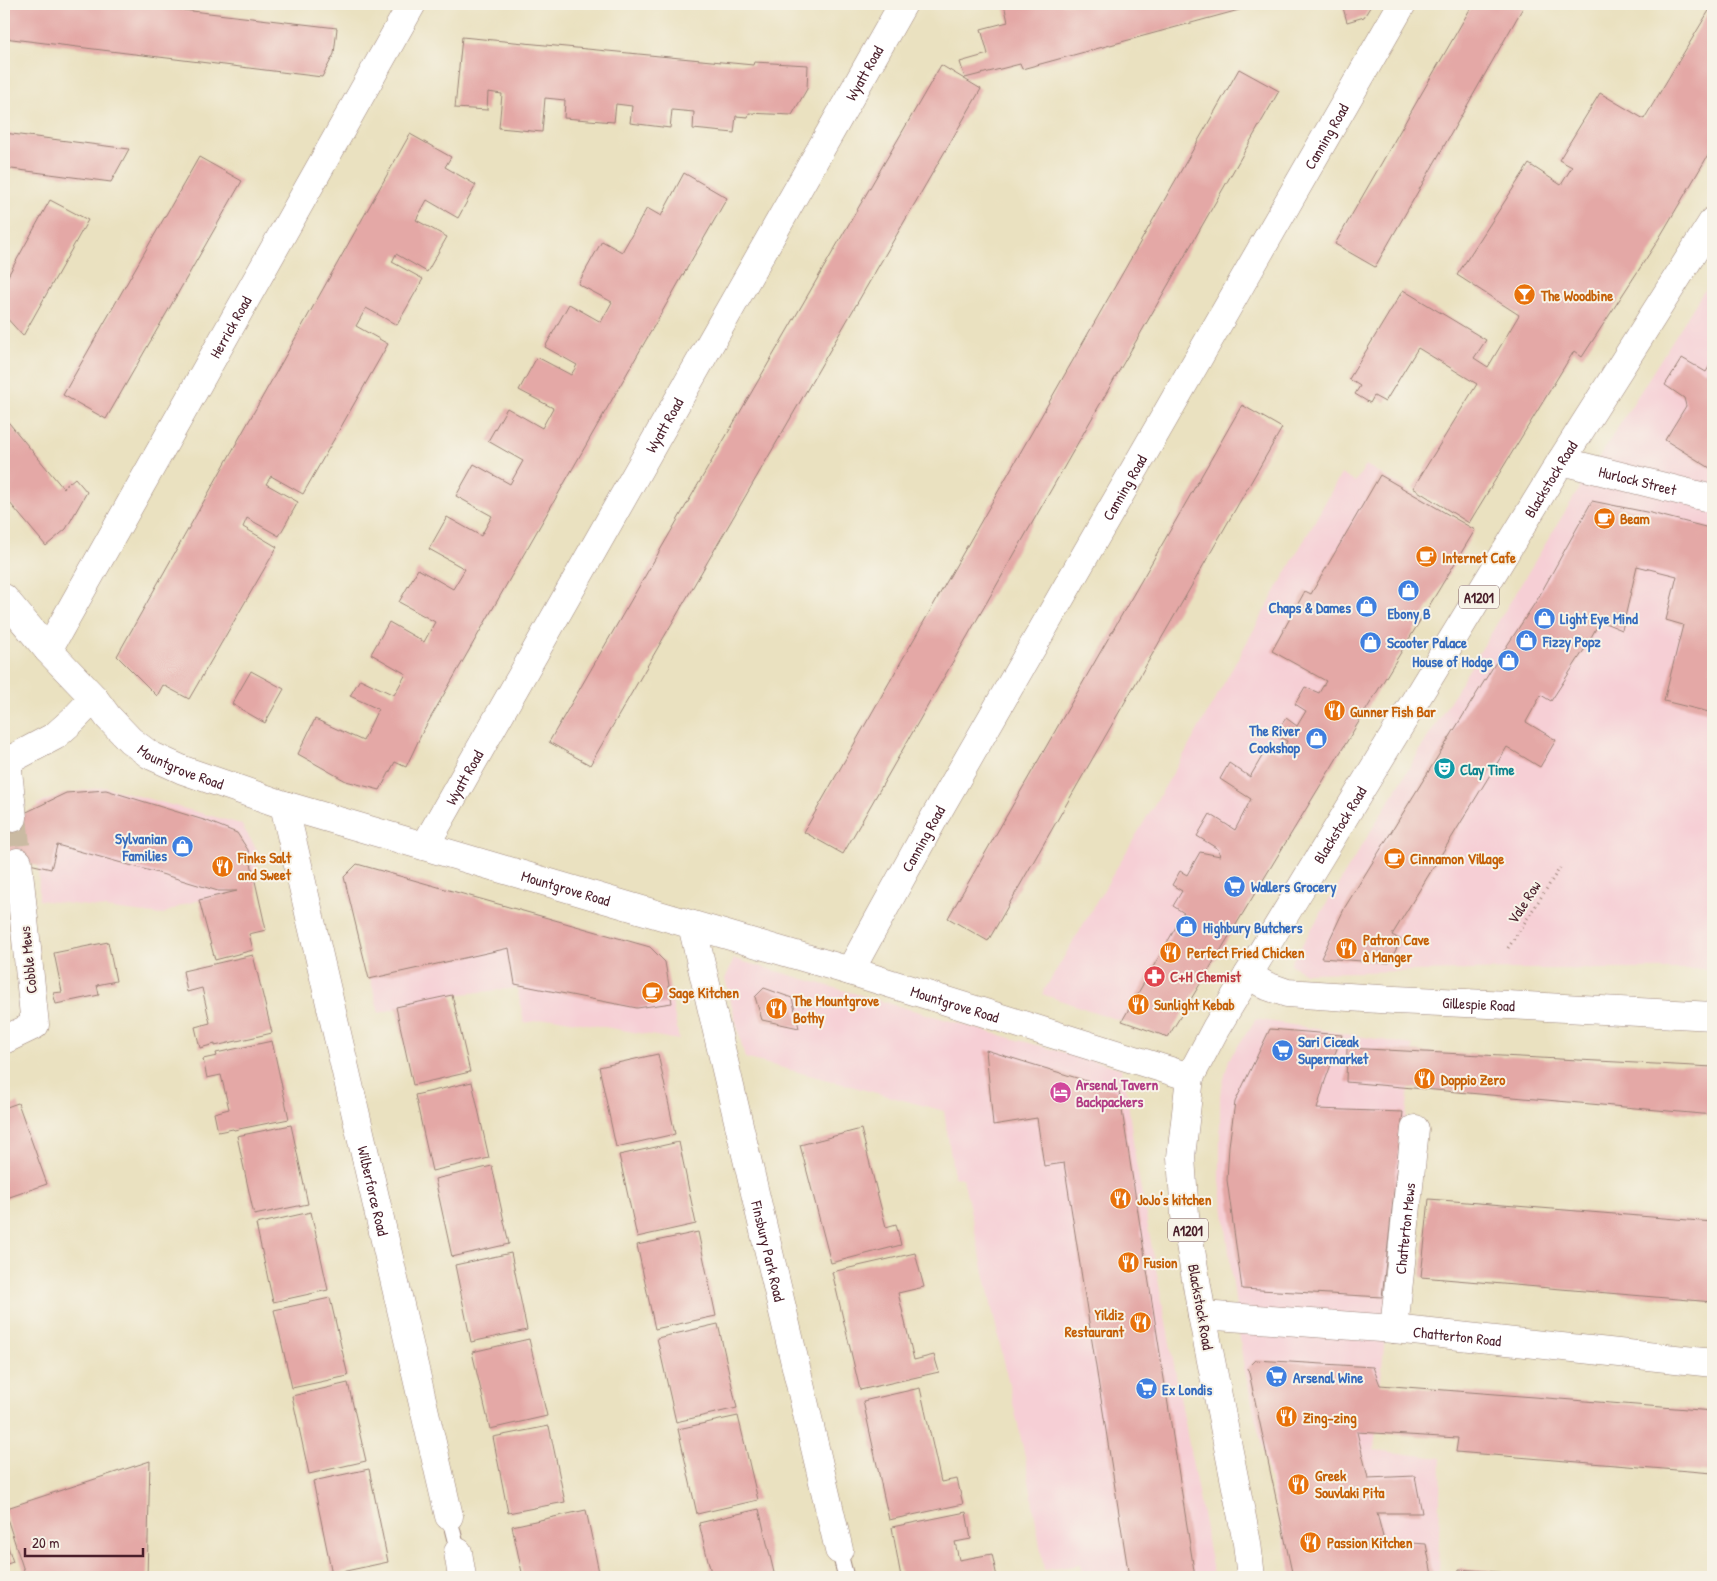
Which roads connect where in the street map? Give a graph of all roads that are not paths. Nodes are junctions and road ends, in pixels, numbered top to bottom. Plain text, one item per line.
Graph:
1 (412, 4) edge
2 (904, 4) edge
3 (1402, 4) edge
4 (1713, 221) edge
5 (1561, 461) junction
6 (1713, 499) edge
7 (4, 598) edge
8 (48, 650) junction
9 (94, 698) junction
10 (5, 762) edge
11 (284, 805) junction
12 (13, 818) tunnel mouth
13 (425, 846) junction
14 (18, 862) tunnel mouth
15 (692, 925) junction
16 (850, 971) junction
17 (1248, 975) junction
18 (1713, 1016) edge
19 (4, 1040) edge
20 (1190, 1077) junction
21 (1415, 1129) dead end
22 (1202, 1316) junction
23 (1394, 1328) junction
24 (1713, 1362) edge
25 (449, 1516) joint
26 (839, 1550) joint
27 (460, 1564) edge
28 (846, 1577) edge
29 (1251, 1577) edge

1 - 8 street, Herrick Road
2 - 13 street, Wyatt Road
3 - 16 street, Canning Road
4 - 5 street, Blackstock Road / A1201
5 - 6 street, Hurlock Street
5 - 17 street, Blackstock Road / A1201
7 - 8 street, Mountgrove Road
8 - 9 street, Mountgrove Road
9 - 10 street
9 - 11 street, Mountgrove Road
10 - 12 street
11 - 13 street, Mountgrove Road
11 - 25 street, Wilberforce Road
13 - 15 street, Mountgrove Road
14 - 19 street, Cobble Mews
15 - 16 street, Mountgrove Road
15 - 26 street, Finsbury Park Road
16 - 20 street, Mountgrove Road
17 - 18 street, Gillespie Road
17 - 20 street, Blackstock Road / A1201
20 - 22 street, Blackstock Road / A1201
21 - 23 street, Chatterton Mews
22 - 23 street, Chatterton Road
22 - 29 street, Blackstock Road / A1201
23 - 24 street, Chatterton Road
25 - 27 lane, Wilberforce Road
26 - 28 lane, Finsbury Park Road

